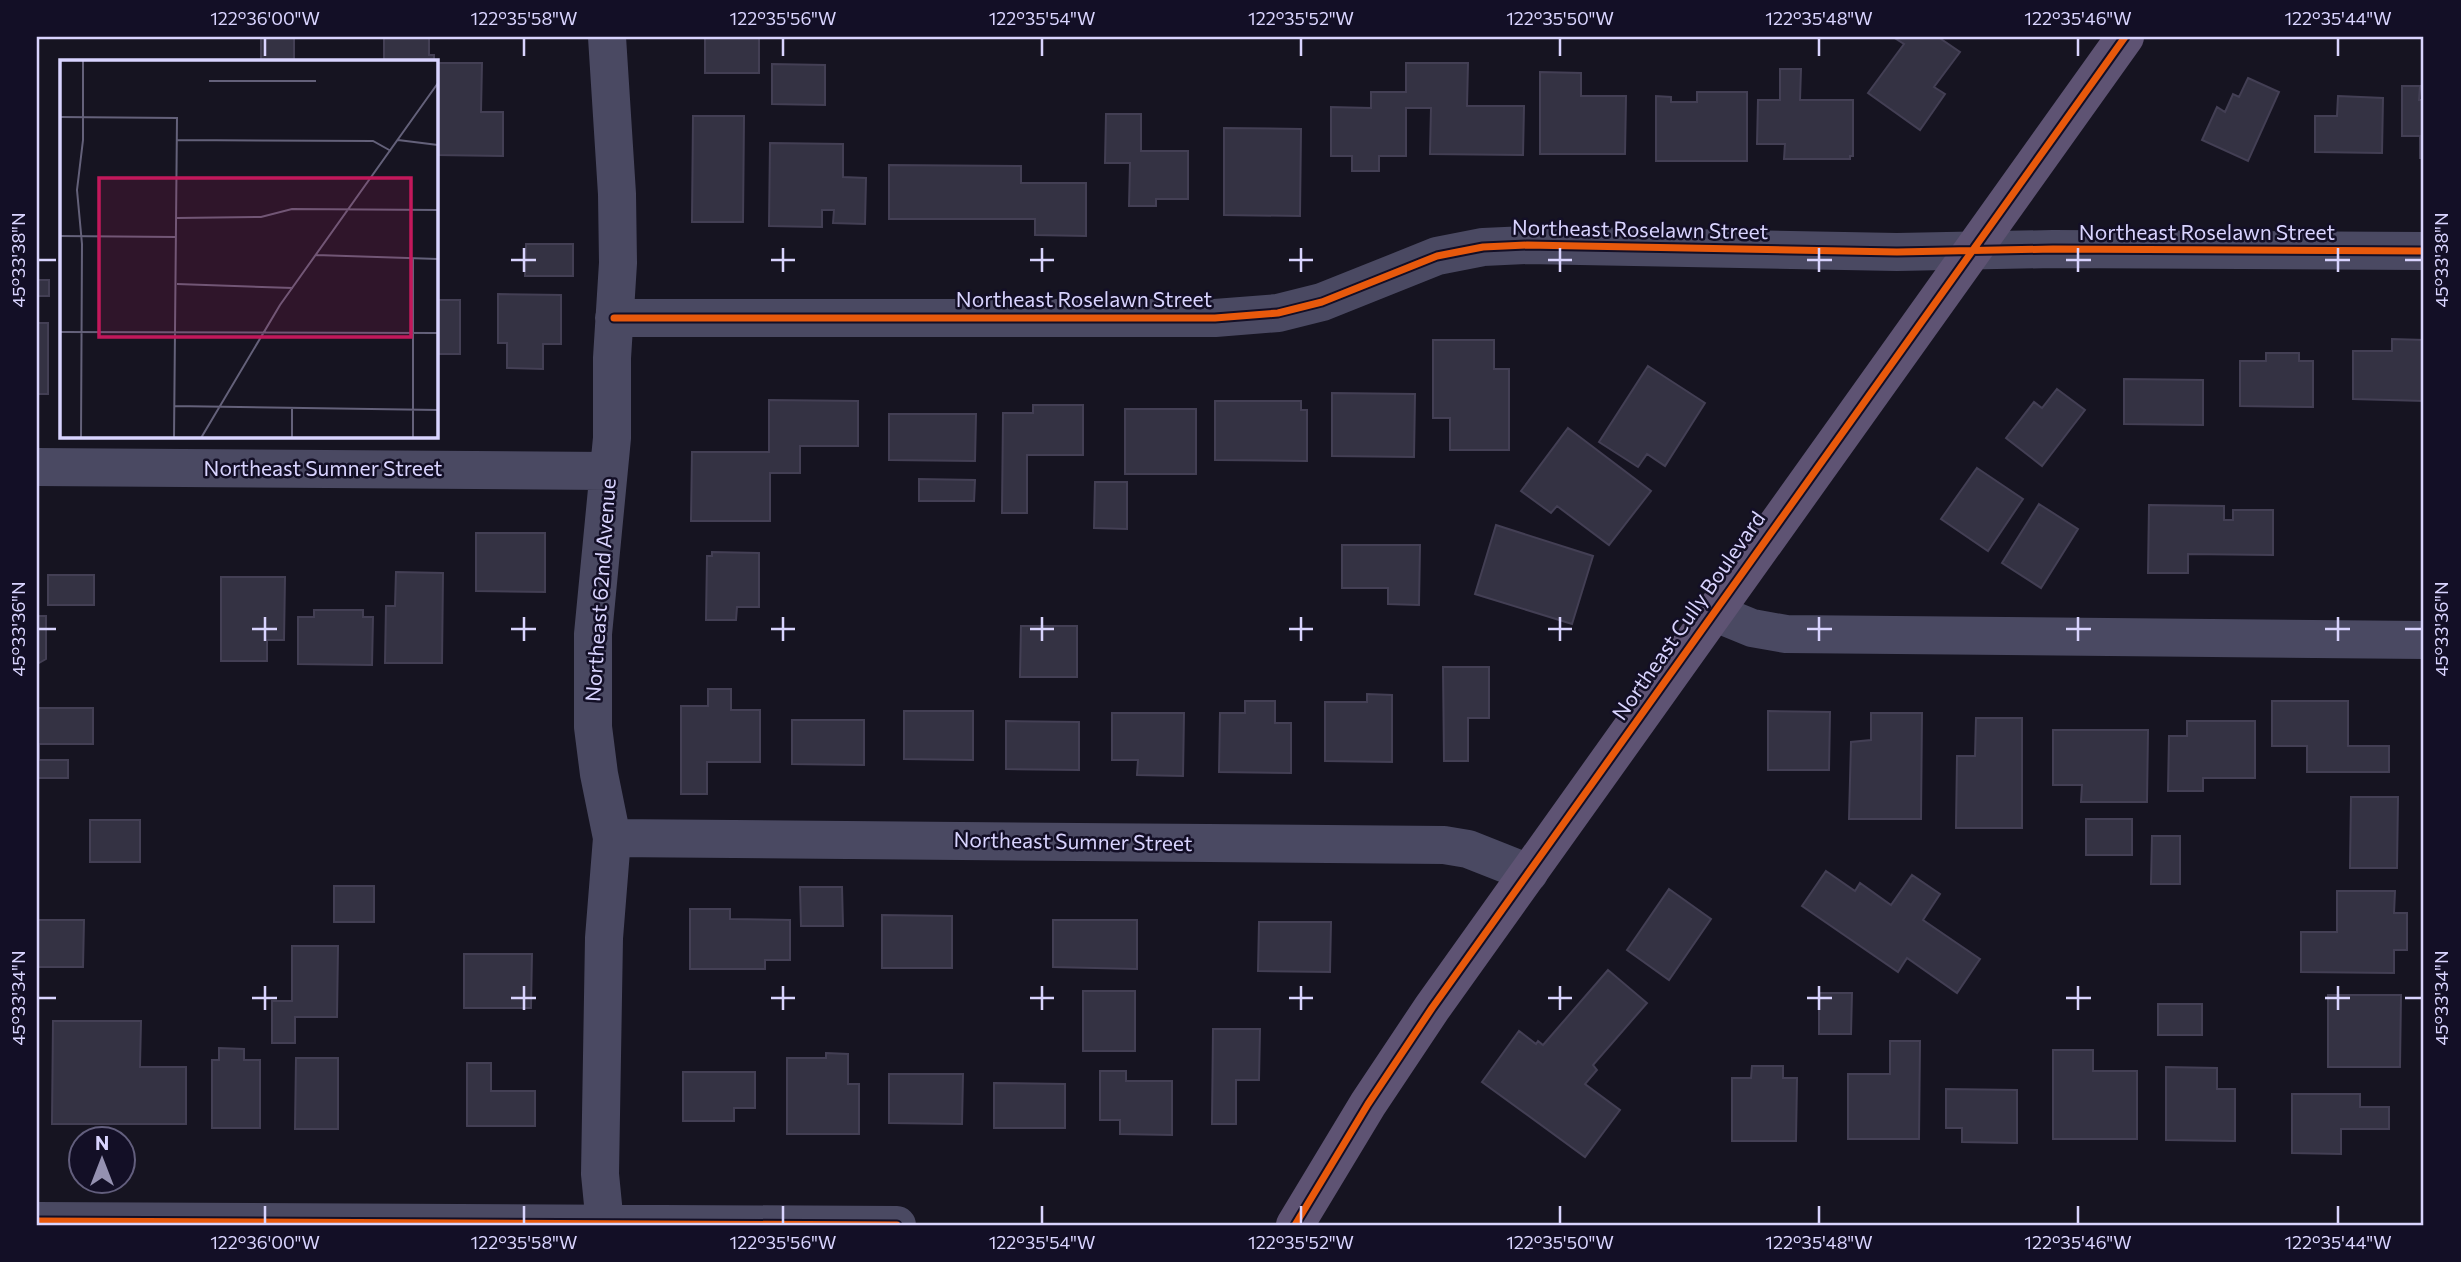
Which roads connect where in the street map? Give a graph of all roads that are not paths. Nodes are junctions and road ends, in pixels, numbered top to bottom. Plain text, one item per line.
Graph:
1 (607, 37) edge
2 (2125, 37) edge
3 (1972, 251) junction
4 (2424, 251) edge
5 (614, 317) junction
6 (37, 467) edge
7 (608, 471) junction
8 (1713, 612) junction
9 (2424, 640) edge
10 (612, 838) junction
11 (1529, 873) junction
12 (37, 1221) edge
13 (605, 1224) edge
14 (897, 1225) edge
15 (1295, 1225) edge

1 - 5 street, Northeast 62nd Avenue
2 - 3 main road, Northeast Cully Boulevard
3 - 4 street, Northeast Roselawn Street
3 - 5 street, Northeast Roselawn Street
3 - 8 main road, Northeast Cully Boulevard
5 - 7 street, Northeast 62nd Avenue
6 - 7 street, Northeast Sumner Street
7 - 10 street, Northeast 62nd Avenue
8 - 9 street
8 - 11 main road, Northeast Cully Boulevard
10 - 11 street, Northeast Sumner Street
10 - 13 street, Northeast 62nd Avenue
11 - 15 main road, Northeast Cully Boulevard
12 - 13 street
13 - 14 street

